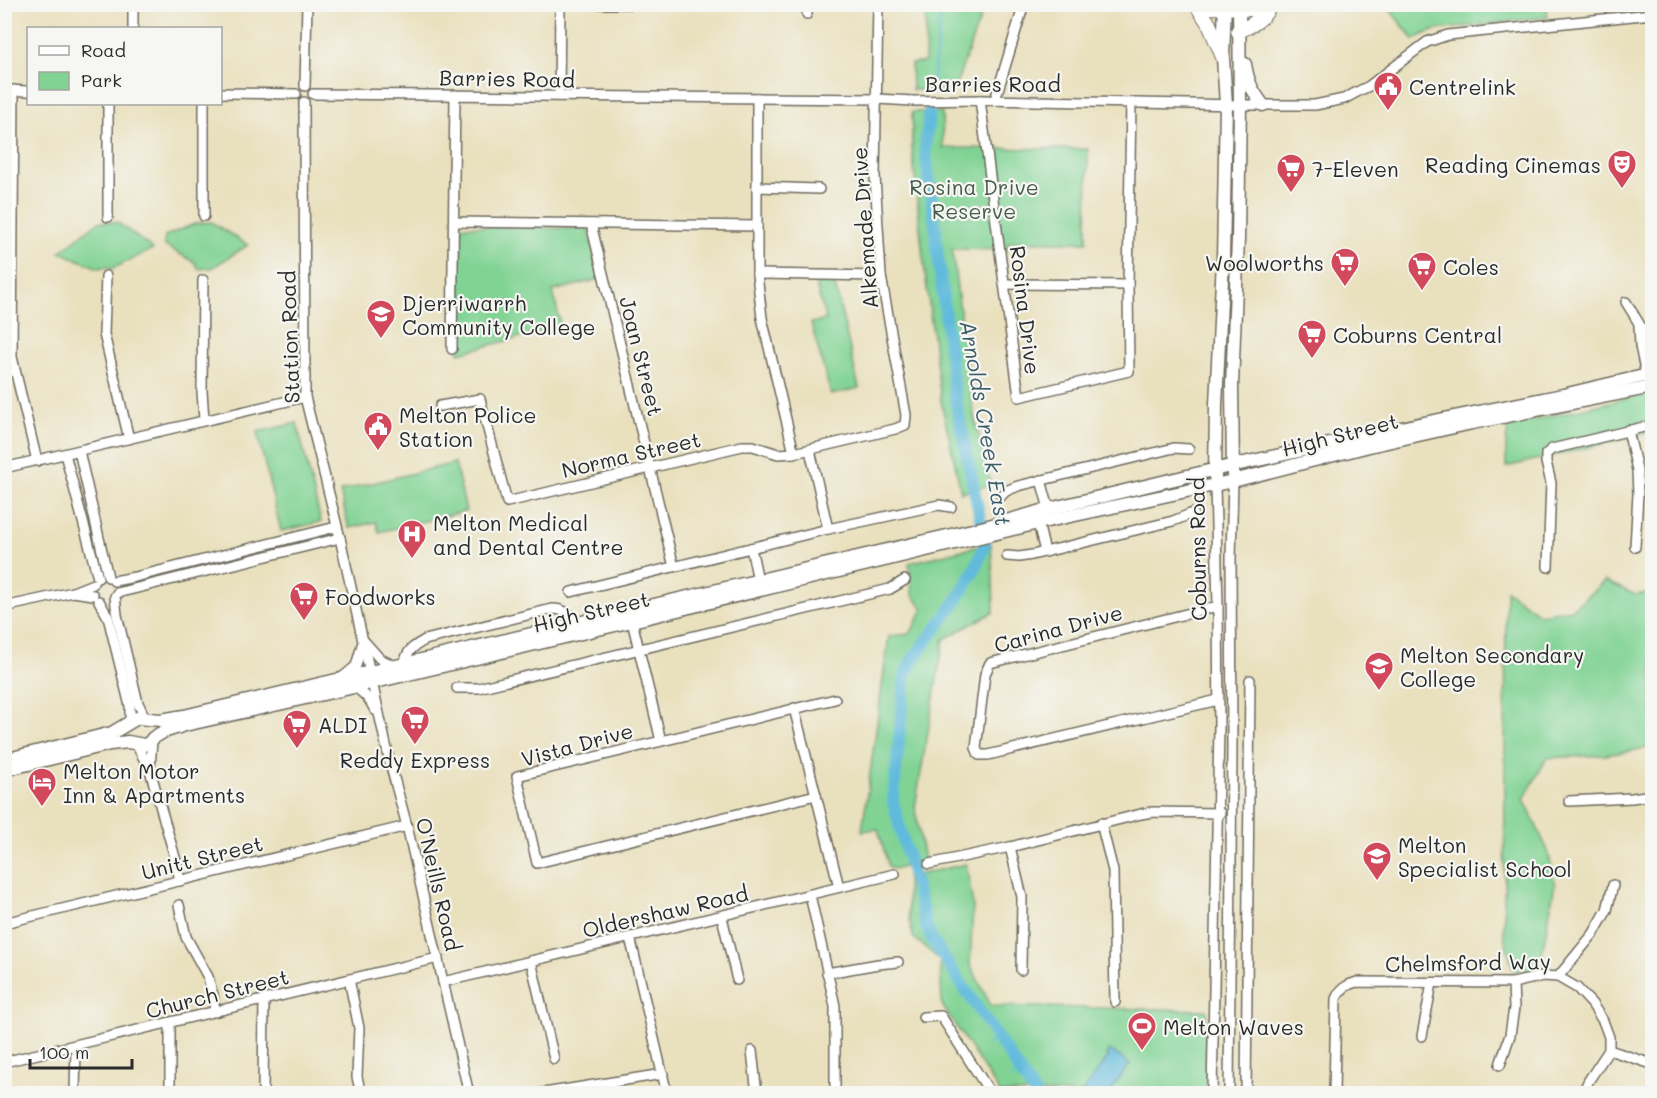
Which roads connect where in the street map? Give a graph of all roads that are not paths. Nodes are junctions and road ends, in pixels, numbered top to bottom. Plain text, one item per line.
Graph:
1 (134, 4) edge
2 (307, 4) edge
3 (560, 4) edge
4 (592, 4) edge
5 (717, 4) edge
6 (879, 4) edge
7 (1024, 4) edge
8 (1196, 4) edge
9 (1202, 4) edge
10 (1269, 4) edge
11 (1232, 6) edge
12 (1653, 14) edge
13 (133, 27) edge
14 (1238, 31) junction
15 (1238, 50) junction
16 (1223, 57) junction
17 (305, 86) junction
18 (9, 90) edge
19 (27, 91) edge
20 (222, 93) edge
21 (296, 94) junction
22 (313, 94) junction
23 (455, 95) junction
24 (559, 96) junction
25 (757, 98) junction
26 (877, 99) junction
27 (980, 100) junction
28 (995, 100) junction
29 (304, 102) junction
30 (1131, 102) junction
31 (108, 105) edge
32 (204, 105) edge
33 (1226, 105) junction
34 (1239, 105) junction
35 (1263, 105) junction
36 (757, 187) junction
37 (819, 189) dead end
38 (204, 216) dead end
39 (108, 217) dead end
40 (455, 222) junction
41 (591, 224) junction
42 (757, 226) junction
43 (1223, 240) junction
44 (1238, 242) junction
45 (757, 274) junction
46 (106, 276) dead end
47 (881, 276) junction
48 (203, 279) dead end
49 (1004, 284) junction
50 (1128, 285) junction
51 (1626, 302) dead end
52 (1639, 326) junction
53 (1653, 345) edge
54 (452, 349) dead end
55 (1650, 381) edge
56 (306, 397) junction
57 (292, 400) junction
58 (440, 406) dead end
59 (309, 410) junction
60 (204, 420) junction
61 (905, 425) joint
62 (1653, 425) edge
63 (1628, 430) junction
64 (129, 439) junction
65 (1189, 449) dead end
66 (810, 450) junction
67 (79, 451) junction
68 (794, 453) junction
69 (65, 454) junction
70 (37, 461) junction
71 (1233, 466) junction
72 (4, 468) edge
73 (650, 469) junction
74 (1216, 470) junction
75 (1041, 480) junction
76 (1233, 481) junction
77 (1215, 485) junction
78 (1001, 495) dead end
79 (951, 507) dead end
80 (1193, 513) dead end
81 (1050, 514) junction
82 (1037, 517) junction
83 (336, 527) junction
84 (828, 529) junction
85 (340, 538) junction
86 (1635, 547) dead end
87 (751, 548) junction
88 (1045, 552) junction
89 (1007, 556) dead end
90 (674, 567) junction
91 (1548, 567) dead end
92 (103, 580) junction
93 (905, 580) dead end
94 (760, 585) junction
95 (73, 592) junction
96 (571, 592) dead end
97 (116, 594) junction
98 (96, 598) junction
99 (1218, 606) junction
100 (4, 607) edge
101 (631, 617) junction
102 (578, 623) junction
103 (363, 640) junction
104 (639, 650) junction
105 (399, 665) junction
106 (371, 677) junction
107 (337, 680) junction
108 (1250, 680) dead end
109 (354, 687) junction
110 (457, 688) dead end
111 (836, 699) dead end
112 (1218, 700) junction
113 (794, 708) junction
114 (146, 718) junction
115 (381, 720) junction
116 (130, 723) junction
117 (153, 739) junction
118 (661, 741) junction
119 (135, 744) junction
120 (1232, 747) junction
121 (1249, 749) junction
122 (4, 760) edge
123 (4, 770) edge
124 (150, 770) junction
125 (816, 795) junction
126 (1653, 795) edge
127 (1569, 801) dead end
128 (1217, 813) junction
129 (1232, 814) junction
130 (1101, 823) junction
131 (407, 826) junction
132 (1010, 846) junction
133 (928, 864) dead end
134 (895, 874) dead end
135 (180, 881) junction
136 (1613, 885) dead end
137 (839, 887) junction
138 (810, 894) junction
139 (179, 904) dead end
140 (722, 916) junction
141 (4, 923) edge
142 (1247, 925) junction
143 (630, 938) junction
144 (1231, 943) junction
145 (438, 958) junction
146 (531, 962) junction
147 (898, 962) dead end
148 (1230, 964) junction
149 (1021, 970) dead end
150 (827, 973) junction
151 (1558, 977) junction
152 (349, 979) junction
153 (737, 980) dead end
154 (1247, 981) junction
155 (443, 982) junction
156 (1432, 983) junction
157 (1513, 983) junction
158 (264, 999) junction
159 (1115, 1002) dead end
160 (215, 1012) junction
161 (923, 1017) dead end
162 (170, 1023) junction
163 (1213, 1031) junction
164 (1230, 1031) junction
165 (1422, 1036) dead end
166 (76, 1045) junction
167 (1609, 1050) junction
168 (752, 1051) dead end
169 (554, 1059) dead end
170 (4, 1062) edge
171 (1652, 1064) edge
172 (1500, 1065) dead end
173 (663, 1074) junction
174 (564, 1091) edge
175 (988, 1092) edge
176 (75, 1094) edge
177 (170, 1094) edge
178 (263, 1094) edge
179 (361, 1094) edge
180 (470, 1094) edge
181 (538, 1094) edge
182 (667, 1094) edge
183 (757, 1094) edge
184 (835, 1094) edge
185 (1212, 1094) edge
186 (1229, 1094) edge
187 (1246, 1094) edge
188 (1334, 1094) edge
189 (1582, 1094) edge

1 - 13 street
2 - 17 street
3 - 24 street
4 - 5 street
6 - 26 street, Alkemade Drive
7 - 28 street
8 - 16 highway
9 - 11 highway
10 - 11 highway
10 - 14 highway
11 - 14 main road, Coburns Road
11 - 16 main road, Coburns Road
12 - 35 street, Barries Road
14 - 15 main road, Coburns Road
15 - 34 main road, Coburns Road
15 - 35 main road
16 - 33 main road, Coburns Road
17 - 21 street
17 - 22 street
18 - 19 street
18 - 70 street
20 - 21 street
21 - 29 street
22 - 23 street, Barries Road
22 - 29 street
23 - 24 street, Barries Road
23 - 40 street
24 - 25 street, Barries Road
25 - 26 street, Barries Road
25 - 36 street
26 - 27 street, Barries Road
26 - 47 street, Alkemade Drive
27 - 28 street, Barries Road
27 - 49 street, Rosina Drive
28 - 30 street, Barries Road
29 - 56 street, Station Road
30 - 33 street, Barries Road
30 - 50 street, Rosina Drive
31 - 39 street
32 - 38 street
33 - 34 street, Barries Road
33 - 43 main road, Coburns Road
34 - 35 street, Barries Road
34 - 44 main road, Coburns Road
36 - 37 street
36 - 42 street
40 - 41 street
40 - 54 street
41 - 42 street
41 - 73 street, Joan Street
42 - 45 street
43 - 44 main road
43 - 74 main road, Coburns Road
44 - 71 main road, Coburns Road
45 - 47 street
45 - 68 street
46 - 64 street
47 - 61 street, Alkemade Drive
48 - 60 street
49 - 50 street
49 - 50 street, Rosina Drive
51 - 52 street
52 - 53 street
52 - 55 street
55 - 71 main road, High Street
55 - 76 main road, High Street
56 - 57 street
56 - 59 street, Station Road
57 - 59 street
57 - 60 street
58 - 73 street, Norma Street
59 - 83 street, Station Road
60 - 64 street
61 - 66 street, Norma Street
62 - 63 street
63 - 86 street
63 - 91 street
64 - 67 street
65 - 75 street
66 - 68 street, Norma Street
66 - 84 street
67 - 69 street
67 - 92 street
68 - 73 street, Norma Street
69 - 70 street
69 - 92 street
70 - 72 street
71 - 74 main road, High Street
71 - 76 main road, Coburns Road
73 - 90 street, Joan Street
74 - 77 main road, Coburns Road
74 - 81 main road, High Street
75 - 78 street
75 - 81 street
76 - 77 main road, High Street
76 - 120 street, Coburns Road
77 - 81 main road, High Street
77 - 99 street, Coburns Road
79 - 84 street, High Street
80 - 88 street
81 - 82 main road, High Street
82 - 88 street
82 - 94 main road, High Street
83 - 85 street, Station Road
83 - 92 street
84 - 87 street, High Street
85 - 97 street
85 - 103 street, Station Road
87 - 90 street, High Street
87 - 94 street
88 - 89 street
90 - 96 street, High Street
92 - 95 street
92 - 97 street
92 - 98 street
93 - 104 street
94 - 101 main road, High Street
95 - 98 street
95 - 100 street
97 - 98 street
97 - 114 street
98 - 116 street
99 - 112 street, Coburns Road
99 - 112 street, Carina Drive
101 - 102 main road, High Street
101 - 104 street
101 - 106 main road, High Street
102 - 105 main road, High Street
102 - 105 street, High Street
103 - 105 street
103 - 106 street, Station Road
103 - 107 street
104 - 110 street
104 - 118 street
105 - 106 main road, High Street
106 - 107 main road, High Street
106 - 109 main road, High Street
106 - 115 street, O'Neills Road
107 - 114 main road, High Street
108 - 121 street
109 - 115 street
109 - 117 main road, High Street
111 - 113 street, Vista Drive
112 - 128 street, Coburns Road
113 - 118 street, Vista Drive
113 - 125 street
114 - 116 main road
114 - 117 main road
115 - 131 street, O'Neills Road
116 - 119 main road
116 - 122 main road
117 - 119 main road
117 - 124 street
118 - 125 street, Vista Drive
119 - 123 main road
119 - 124 street
120 - 121 street
120 - 129 street, Coburns Road
121 - 142 street
124 - 135 street
125 - 137 street
126 - 127 street
128 - 129 street
128 - 130 street
128 - 163 street, Coburns Road
129 - 144 street, Coburns Road
130 - 132 street
130 - 159 street
131 - 135 street, Unitt Street
131 - 145 street, O'Neills Road
132 - 133 street
132 - 149 street
134 - 137 street, Oldershaw Road
135 - 141 street, Unitt Street
136 - 151 street
137 - 138 street, Oldershaw Road
138 - 140 street, Oldershaw Road
138 - 150 street
139 - 160 street
140 - 143 street, Oldershaw Road
140 - 153 street
142 - 144 street
142 - 154 street
143 - 146 street, Oldershaw Road
143 - 173 street
144 - 148 street, Coburns Road
145 - 152 street, Church Street
145 - 155 street, O'Neills Road
146 - 155 street, Oldershaw Road
146 - 169 street
147 - 150 street
148 - 154 street
148 - 164 street, Coburns Road
150 - 184 street
151 - 157 street, Chelmsford Way
151 - 167 street, Chelmsford Way
152 - 158 street, Church Street
152 - 179 street
154 - 187 street
155 - 180 street, O'Neills Road
156 - 157 street, Chelmsford Way
156 - 165 street
156 - 188 street, Chelmsford Way
157 - 172 street
158 - 160 street, Church Street
158 - 178 street
160 - 162 street, Church Street
161 - 175 street
162 - 166 street, Church Street
162 - 177 street
163 - 164 street
163 - 185 street, Coburns Road
164 - 186 street, Coburns Road
166 - 170 street, Church Street
166 - 176 street
167 - 171 street
167 - 189 street
168 - 183 street
173 - 174 street
173 - 182 street
174 - 181 street

